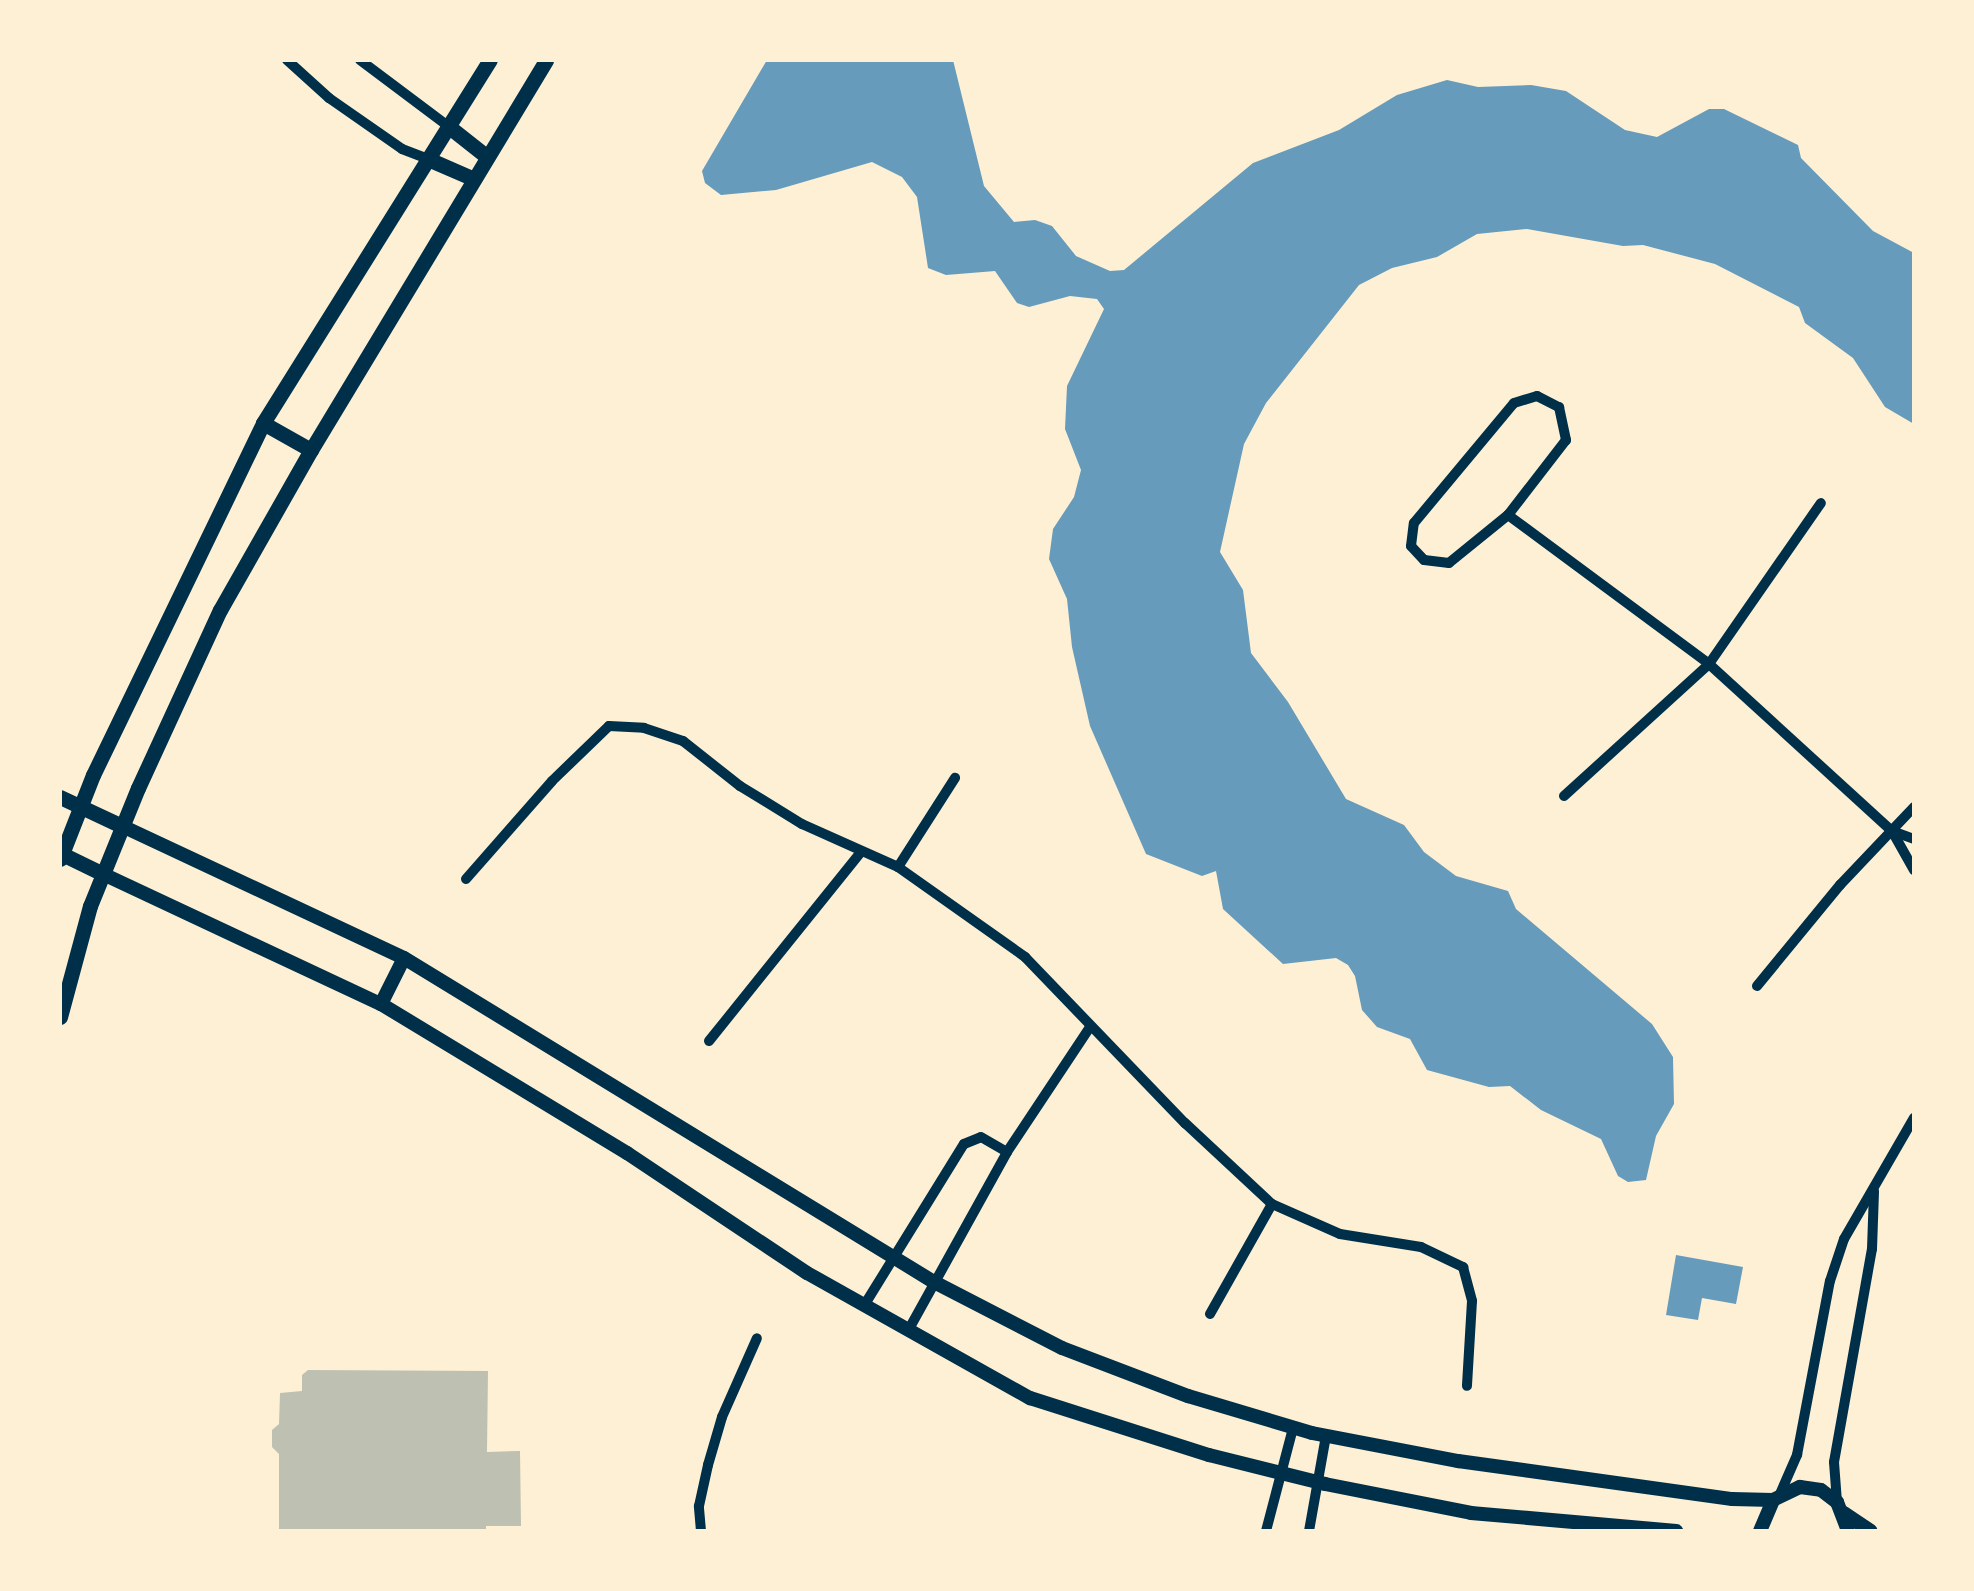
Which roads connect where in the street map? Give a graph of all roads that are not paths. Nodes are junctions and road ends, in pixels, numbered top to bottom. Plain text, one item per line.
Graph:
1 (287, 60) edge
2 (360, 60) edge
3 (490, 60) edge
4 (546, 60) edge
5 (448, 126) junction
6 (486, 156) junction
7 (428, 159) junction
8 (472, 178) junction
9 (263, 423) junction
10 (310, 450) junction
11 (1822, 503) dead end
12 (1508, 515) junction
13 (1709, 664) junction
14 (955, 778) dead end
15 (1564, 796) dead end
16 (60, 797) edge
17 (81, 806) junction
18 (1914, 807) edge
19 (122, 826) junction
20 (1892, 831) junction
21 (1914, 840) edge
22 (861, 852) junction
23 (61, 856) edge
24 (898, 866) junction
25 (1914, 870) edge
26 (103, 874) junction
27 (466, 879) dead end
28 (404, 958) junction
29 (1757, 986) dead end
30 (380, 1004) junction
31 (60, 1017) edge
32 (1090, 1027) junction
33 (709, 1041) dead end
34 (1913, 1121) edge
35 (1007, 1152) junction
36 (1874, 1190) junction
37 (1272, 1204) junction
38 (894, 1257) junction
39 (934, 1282) junction
40 (865, 1304) junction
41 (1210, 1314) dead end
42 (909, 1330) junction
43 (757, 1338) dead end
44 (1467, 1386) dead end
45 (1293, 1428) junction
46 (1326, 1436) junction
47 (1281, 1473) junction
48 (1318, 1482) junction
49 (1777, 1497) junction
50 (1841, 1508) junction
51 (702, 1531) edge
52 (1266, 1531) edge
53 (1309, 1531) edge
54 (1676, 1531) edge
55 (1760, 1531) edge
56 (1848, 1531) edge
57 (1872, 1531) edge

1 - 7 street
2 - 5 street
3 - 5 main road
4 - 6 main road
5 - 6 main road
5 - 7 main road
6 - 8 main road
7 - 8 main road
7 - 9 main road
8 - 10 main road
9 - 10 main road
9 - 17 main road
10 - 19 main road
11 - 13 street
12 - 12 street
12 - 13 street
13 - 15 street
13 - 20 street
14 - 24 street
16 - 17 main road
17 - 19 main road
17 - 23 main road
18 - 20 street
19 - 26 main road
19 - 28 street
20 - 21 street
20 - 25 street
20 - 29 street
22 - 24 street
22 - 27 street
22 - 33 street
23 - 26 main road
24 - 32 street
26 - 30 street
26 - 31 main road
28 - 30 street
28 - 38 street
30 - 40 street
32 - 35 street
32 - 37 street
34 - 36 street
35 - 38 street
35 - 39 street
36 - 49 street
36 - 50 street
37 - 41 street
37 - 44 street
38 - 39 street
38 - 40 street
39 - 42 street
39 - 45 street
40 - 42 street
42 - 47 street
43 - 51 street
45 - 46 street
45 - 47 street
46 - 48 street
46 - 49 street
47 - 48 street
47 - 52 street
48 - 53 street
48 - 54 street
49 - 50 street
49 - 55 street
50 - 56 street
50 - 57 street

